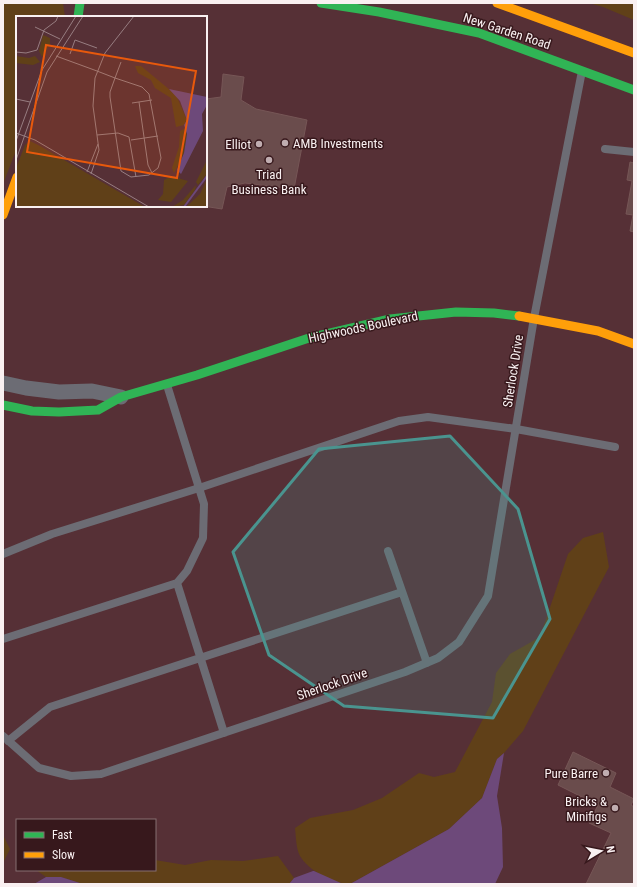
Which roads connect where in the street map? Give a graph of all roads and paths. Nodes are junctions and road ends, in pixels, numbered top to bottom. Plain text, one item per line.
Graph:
1 (80, 3) edge
2 (321, 3) edge
3 (497, 3) edge
4 (78, 16) edge
5 (634, 53) edge
6 (582, 70) junction
7 (634, 90) edge
8 (605, 149) dead end
9 (634, 152) edge
10 (16, 180) edge
11 (3, 215) edge
12 (534, 318) junction
13 (634, 344) edge
14 (3, 383) edge
15 (166, 384) junction
16 (121, 397) junction
17 (3, 405) edge
18 (516, 429) junction
19 (615, 447) dead end
20 (199, 488) junction
21 (388, 551) dead end
22 (3, 554) edge
23 (177, 583) junction
24 (402, 592) junction
25 (3, 639) edge
26 (201, 659) junction
27 (427, 663) junction
28 (224, 733) junction
29 (6, 738) edge

1 - 4 street
2 - 6 street, New Garden Road
3 - 5 street, New Garden Road
6 - 7 street, New Garden Road
6 - 12 lane, Sherlock Drive
8 - 9 lane
10 - 11 street
12 - 13 street, Highwoods Boulevard
12 - 15 street, Highwoods Boulevard
12 - 18 lane, Sherlock Drive
14 - 16 street, Highwoods Boulevard
15 - 16 street, Highwoods Boulevard
15 - 20 lane
16 - 17 street, Highwoods Boulevard
18 - 19 lane
18 - 20 lane
18 - 27 lane, Sherlock Drive
20 - 22 lane
20 - 23 lane
21 - 24 lane
23 - 25 lane
23 - 26 lane
24 - 26 lane
24 - 27 lane
26 - 28 lane
26 - 29 lane
27 - 28 lane, Sherlock Drive
28 - 29 lane, Sherlock Drive

